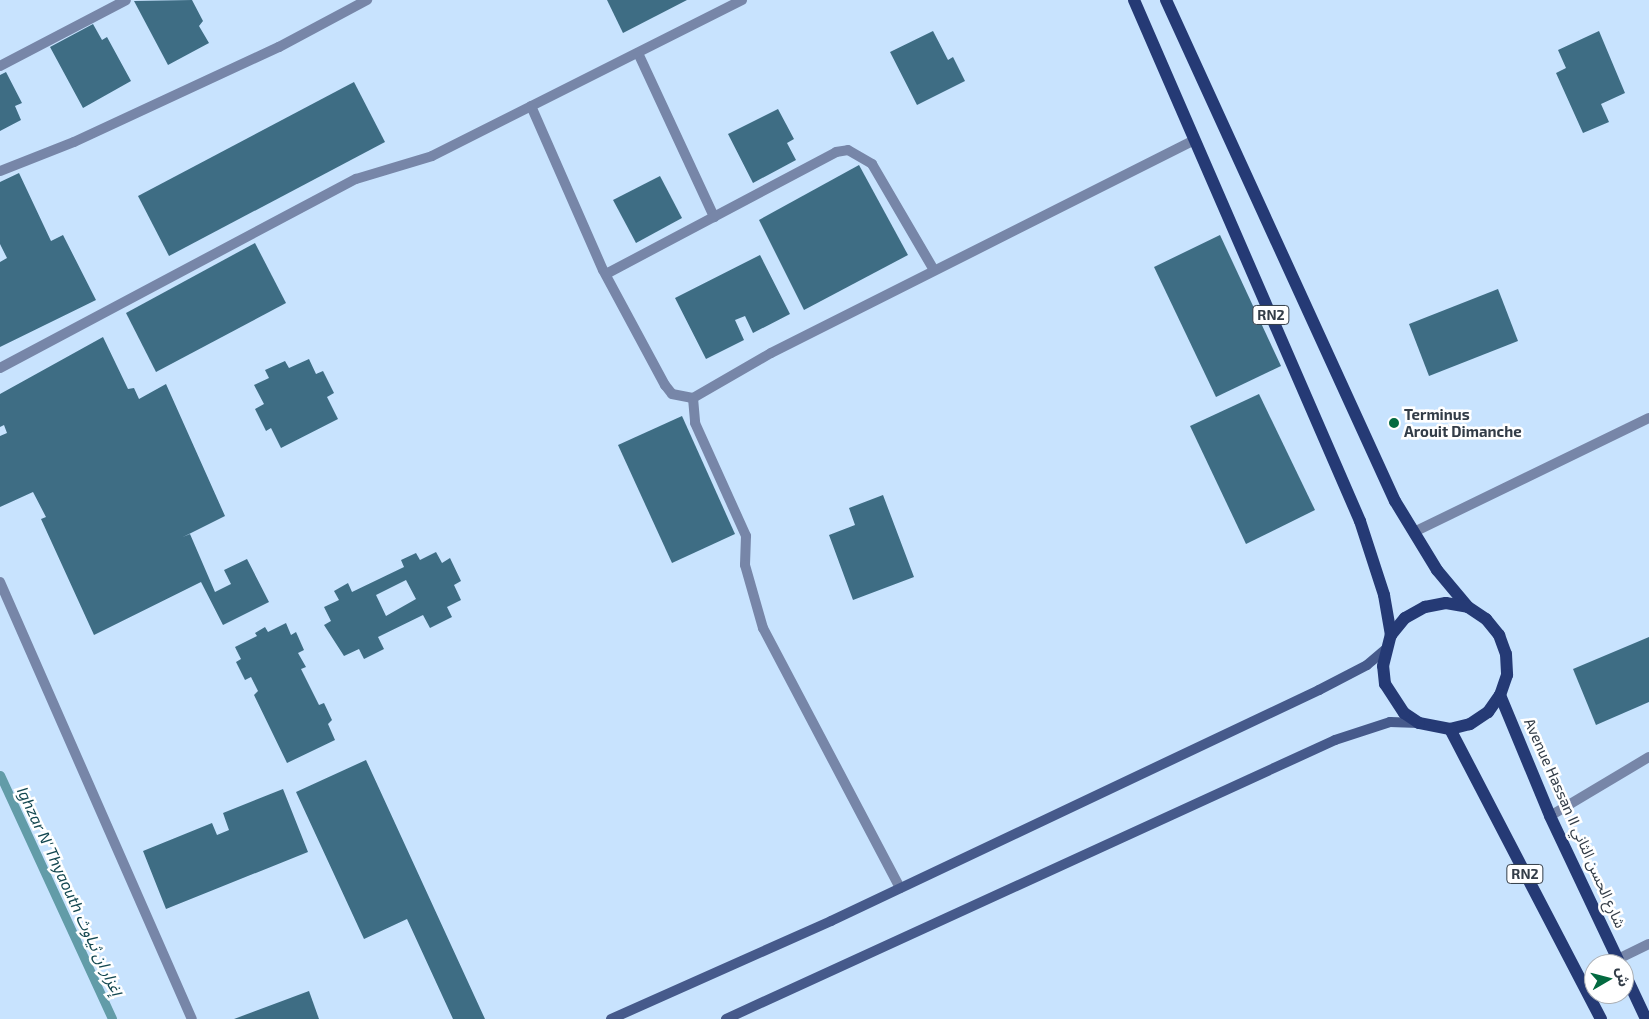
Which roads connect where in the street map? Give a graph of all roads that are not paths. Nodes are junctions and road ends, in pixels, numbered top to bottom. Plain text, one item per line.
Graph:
1 (126, 0) edge
2 (367, 0) edge
3 (742, 0) edge
4 (1134, 0) edge
5 (1166, 0) edge
6 (638, 52) junction
7 (0, 66) edge
8 (531, 106) junction
9 (1195, 140) junction
10 (0, 171) edge
11 (714, 217) junction
12 (934, 270) junction
13 (606, 274) junction
14 (0, 368) edge
15 (692, 398) junction
16 (1649, 418) edge
17 (1414, 532) junction
18 (0, 582) edge
19 (1468, 607) junction
20 (1391, 635) junction
21 (1386, 649) junction
22 (1500, 695) junction
23 (1419, 723) junction
24 (1450, 729) junction
25 (1649, 757) edge
26 (1550, 816) junction
27 (900, 888) junction
28 (1649, 944) edge
29 (1615, 954) edge
30 (1632, 954) edge
31 (1634, 993) edge
32 (192, 1019) edge
33 (611, 1019) edge
34 (726, 1019) edge
35 (1601, 1019) edge
36 (1646, 1019) edge

1 - 7 street
2 - 10 street
3 - 6 street
4 - 9 main road, RN2
5 - 17 main road, RN2
6 - 8 street
6 - 11 street
8 - 13 street
8 - 14 street
9 - 12 street
9 - 20 main road, RN2
11 - 12 street
11 - 13 street
12 - 15 street
13 - 15 street
15 - 27 street
16 - 17 street
17 - 19 main road, RN2
18 - 32 street
19 - 20 main road, RN2
19 - 22 main road, RN2
20 - 21 main road, RN2
21 - 23 main road, RN2
21 - 27 street
22 - 24 main road, RN2
22 - 26 main road, Avenue Hassan II شارع الحسن الثاني
23 - 24 main road, RN2
23 - 34 street
24 - 35 main road, RN2
25 - 26 street
26 - 29 main road, Avenue Hassan II شارع الحسن الثاني
27 - 33 street
28 - 30 street
31 - 36 main road

